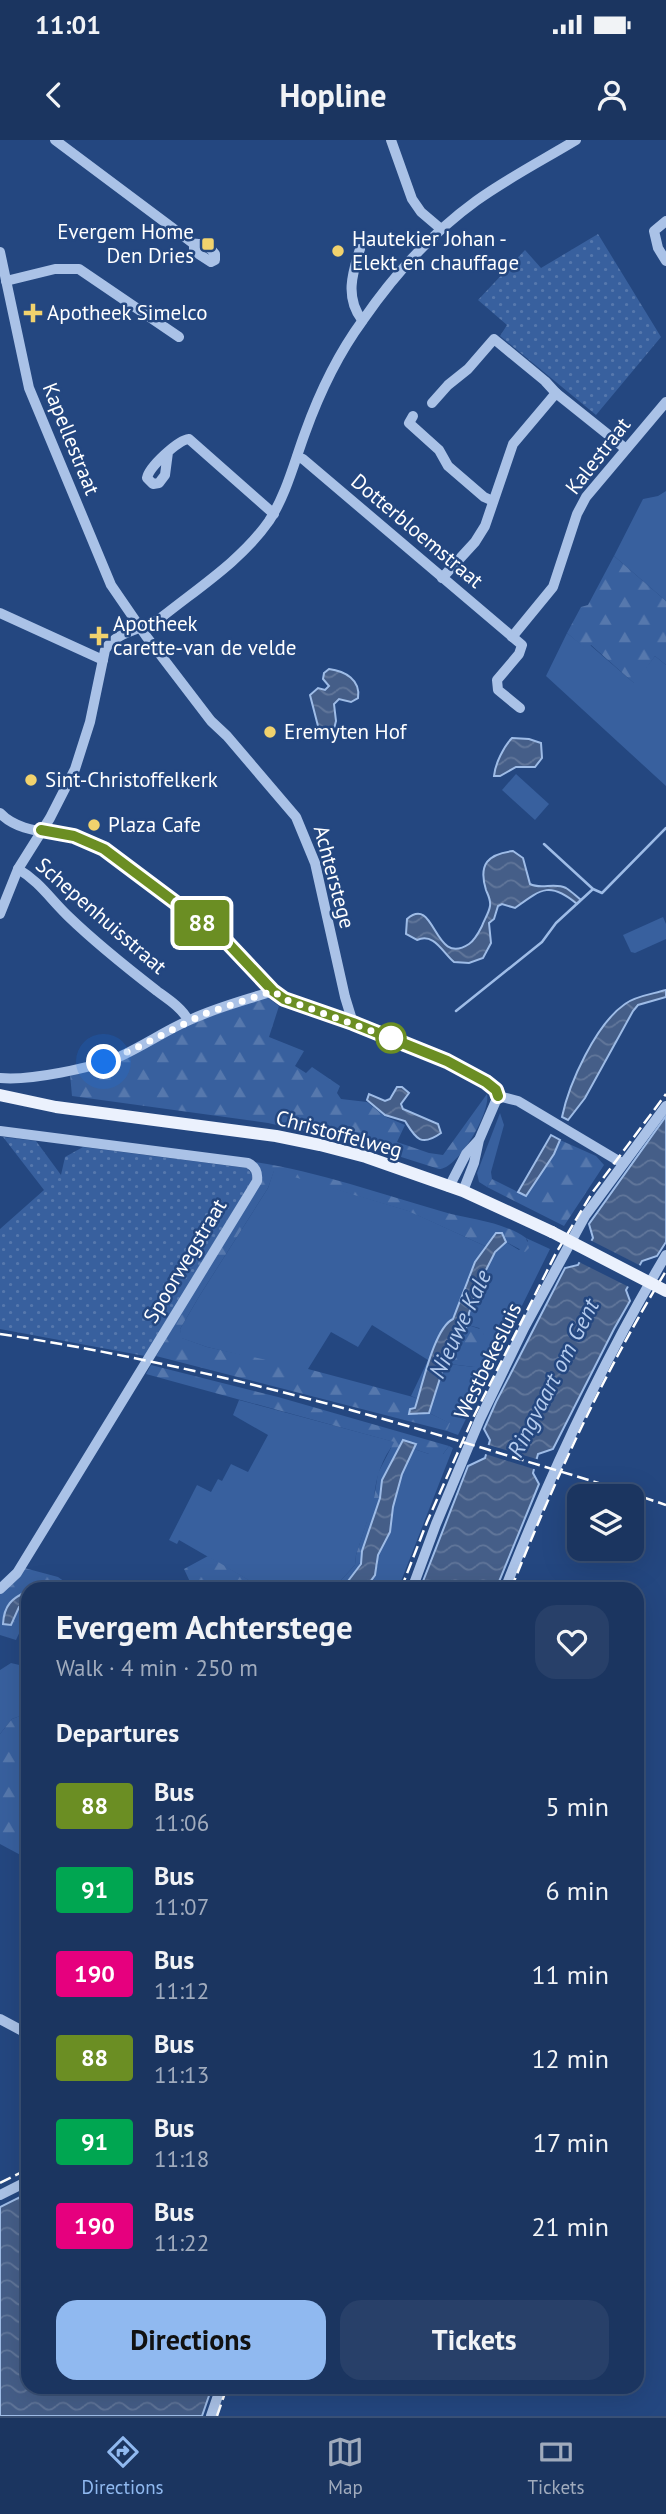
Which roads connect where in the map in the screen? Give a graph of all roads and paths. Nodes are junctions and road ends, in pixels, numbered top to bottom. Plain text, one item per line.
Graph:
1 (55, 140) edge
2 (391, 140) edge
3 (576, 140) edge
4 (666, 222) edge
5 (440, 229) junction
6 (194, 244) dead end
7 (360, 249) dead end
8 (0, 252) edge
9 (666, 261) edge
10 (6, 281) junction
11 (362, 320) junction
12 (179, 337) dead end
13 (556, 393) junction
14 (666, 402) edge
15 (432, 403) dead end
16 (413, 416) dead end
17 (626, 449) junction
18 (168, 452) dead end
19 (297, 457) junction
20 (493, 500) junction
21 (274, 513) junction
22 (442, 578) junction
23 (0, 613) edge
24 (140, 628) junction
25 (512, 637) junction
26 (103, 660) junction
27 (520, 708) dead end
28 (0, 813) edge
29 (41, 830) junction
30 (18, 869) junction
31 (0, 914) edge
32 (273, 991) junction
33 (188, 1020) junction
34 (353, 1023) junction
35 (0, 1078) edge
36 (0, 1095) edge
37 (498, 1096) junction
38 (0, 1104) edge
39 (666, 1106) edge
40 (56, 1107) junction
41 (0, 1131) edge
42 (479, 1140) junction
43 (622, 1163) junction
44 (449, 1187) junction
45 (463, 1191) junction
46 (666, 1255) edge
47 (666, 1291) edge
48 (415, 1582) edge
49 (508, 1582) edge
50 (0, 1589) edge
51 (0, 2018) edge
52 (21, 2030) edge
53 (21, 2184) edge
54 (0, 2195) edge
55 (219, 2394) edge
56 (211, 2416) edge

1 - 6 street
2 - 5 street
3 - 5 street
4 - 9 street
5 - 11 street
7 - 11 street
8 - 10 street, Kapellestraat
10 - 12 street
10 - 24 street, Kapellestraat
11 - 19 street
13 - 15 street
13 - 17 street
13 - 20 street
14 - 17 street, Kalestraat
16 - 20 street
17 - 25 street, Kalestraat
18 - 21 street
19 - 21 street
19 - 22 street, Dotterbloemstraat
20 - 22 street
21 - 24 street
22 - 25 street, Dotterbloemstraat
23 - 26 street
24 - 26 street
24 - 34 street, Achterstege
25 - 27 street
26 - 29 street
28 - 29 street
29 - 30 street
29 - 32 street
30 - 31 street
30 - 33 street, Schepenhuisstraat
32 - 33 street
32 - 34 street
33 - 35 street
34 - 37 street
36 - 40 main road, Christoffelweg
37 - 42 street
37 - 43 street
38 - 40 main road, Christoffelweg
39 - 43 street, Westbekesluis
40 - 44 main road, Christoffelweg
41 - 50 street, Spoorwegstraat
42 - 44 street
42 - 45 street
43 - 48 street, Westbekesluis
44 - 45 main road, Christoffelweg
45 - 47 main road, Christoffelweg, bridge
46 - 49 street
51 - 52 street
53 - 54 street
55 - 56 street

